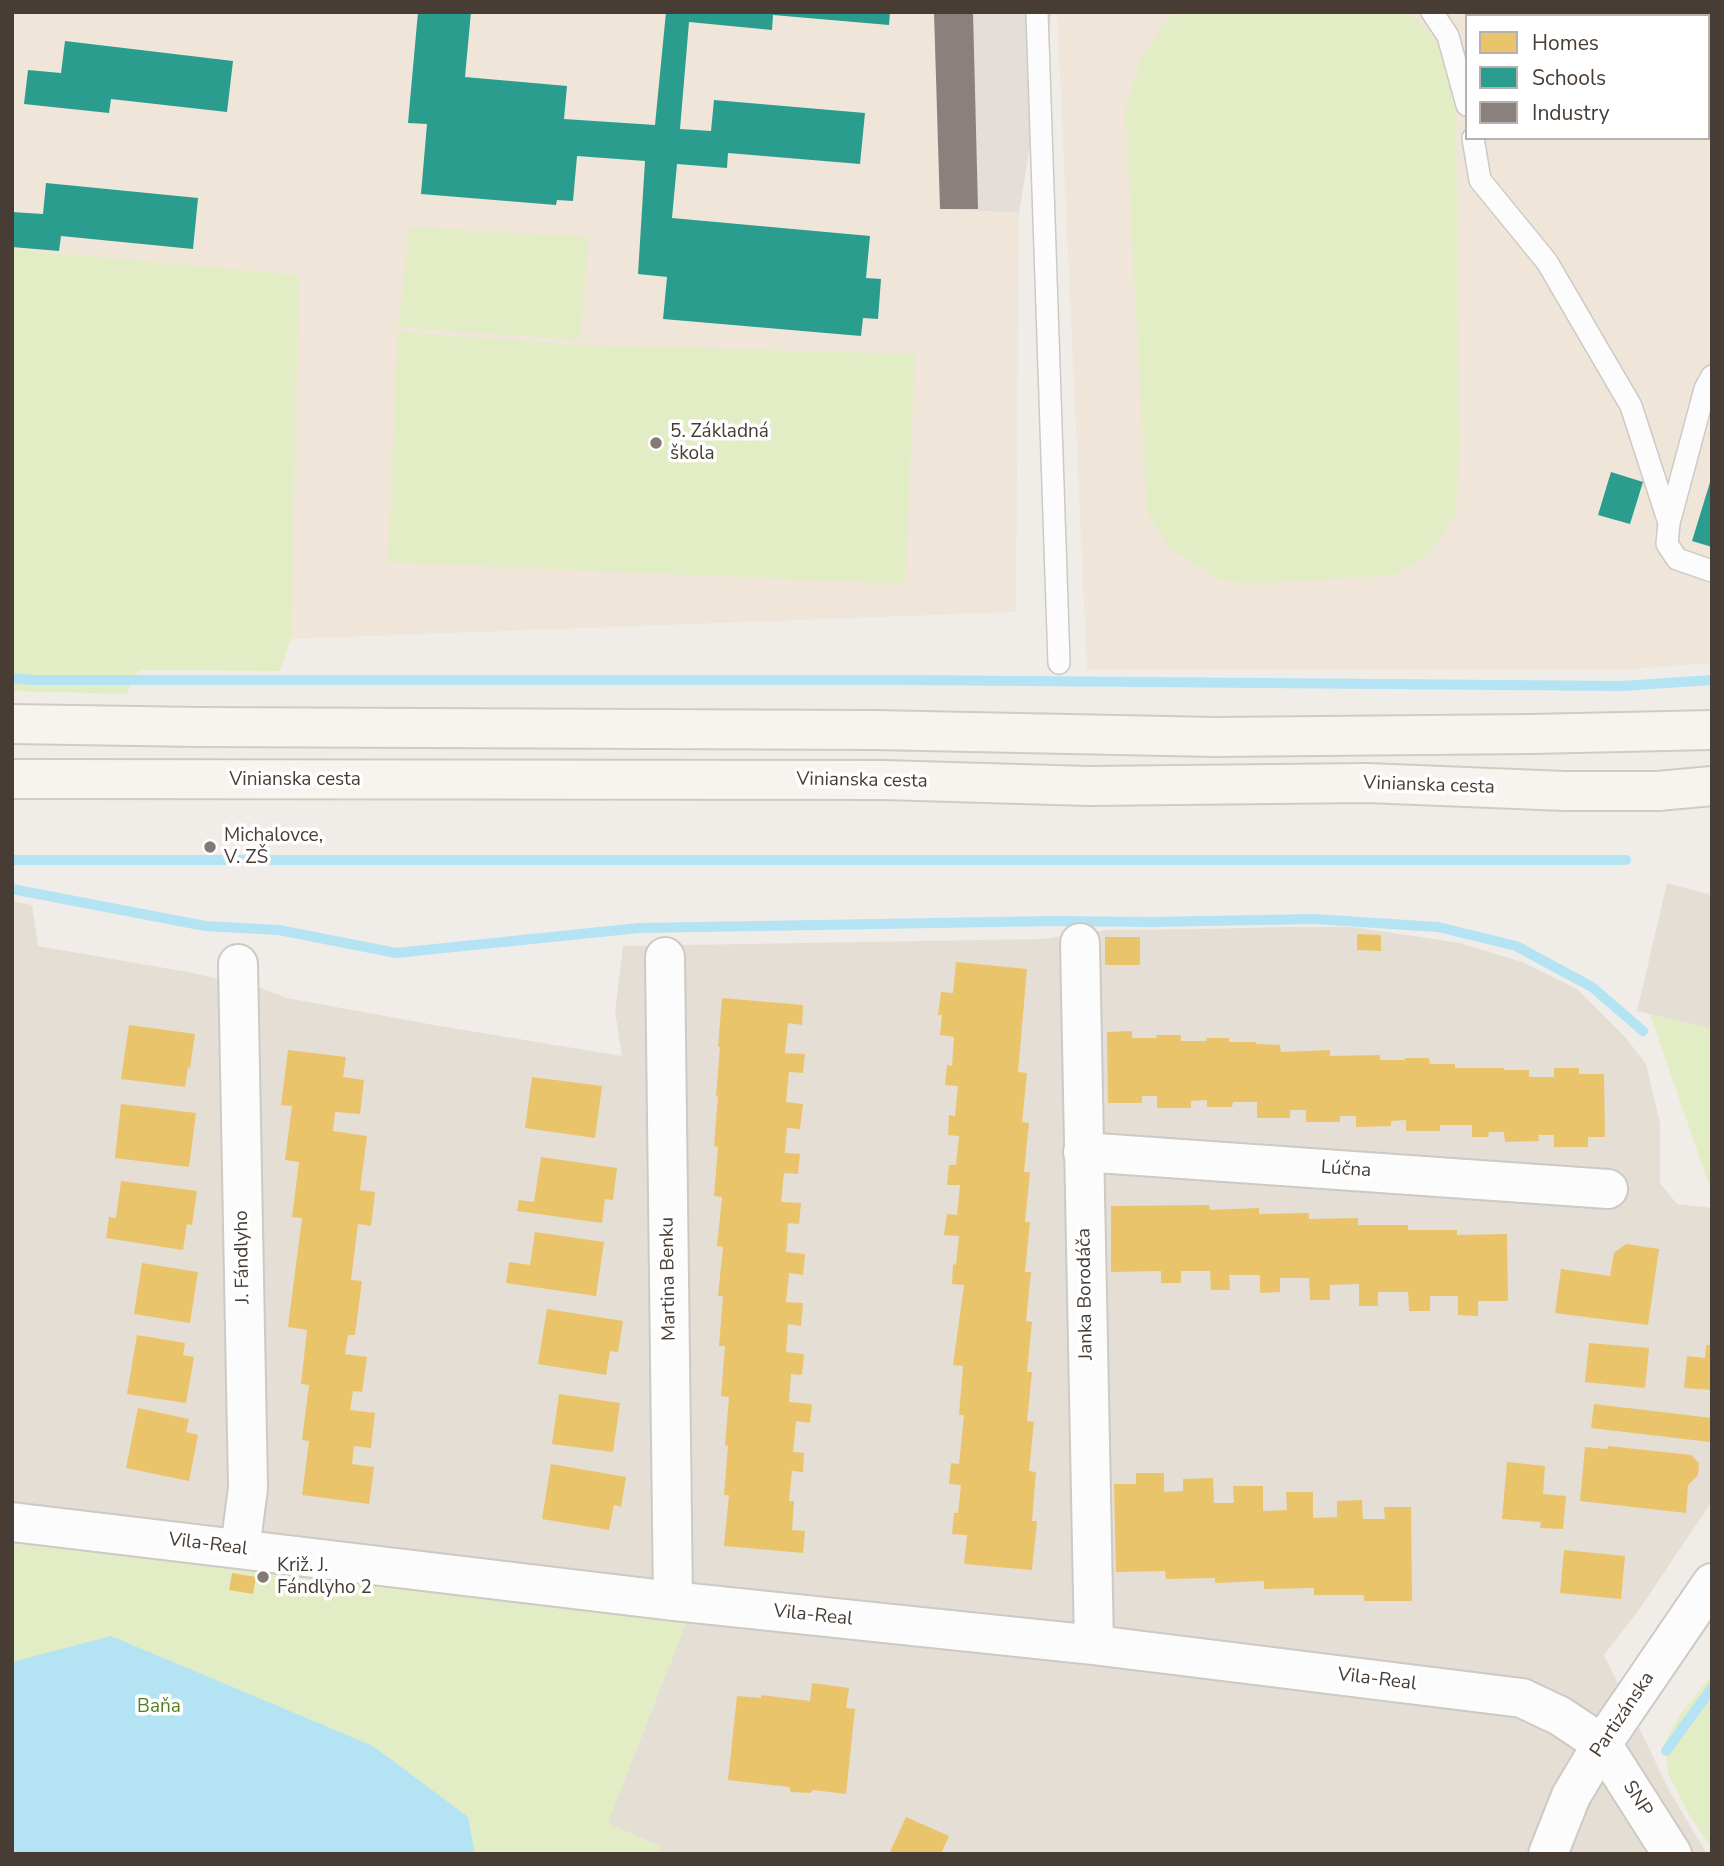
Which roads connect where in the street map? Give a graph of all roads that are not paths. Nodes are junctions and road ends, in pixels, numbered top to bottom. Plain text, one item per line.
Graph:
1 (1037, 12) edge
2 (1432, 12) edge
3 (1465, 99) edge
4 (1473, 140) edge
5 (1712, 376) edge
6 (1701, 444) edge
7 (1669, 523) junction
8 (1712, 571) edge
9 (1059, 663) dead end
10 (12, 724) edge
11 (1712, 730) edge
12 (12, 779) edge
13 (1712, 786) edge
14 (1080, 943) dead end
15 (665, 957) dead end
16 (238, 964) dead end
17 (1083, 1152) junction
18 (1608, 1189) dead end
19 (12, 1522) edge
20 (240, 1549) junction
21 (1712, 1583) edge
22 (673, 1601) junction
23 (1094, 1645) junction
24 (1602, 1744) junction
25 (1548, 1854) edge
26 (1672, 1854) edge

1 - 9 lane
2 - 3 lane
4 - 7 lane
5 - 6 lane
6 - 7 lane
7 - 8 lane
10 - 11 main road
12 - 13 main road, Vinianska cesta
14 - 17 street, Janka Borodáča
15 - 22 street, Martina Benku
16 - 20 street, J. Fándlyho
17 - 18 street, Lúčna
17 - 23 street, Janka Borodáča
19 - 20 street, Vila-Real
20 - 22 street, Vila-Real
21 - 24 street, Partizánska
22 - 23 street, Vila-Real
23 - 24 street, Vila-Real
24 - 25 street, Partizánska
24 - 26 street, SNP

